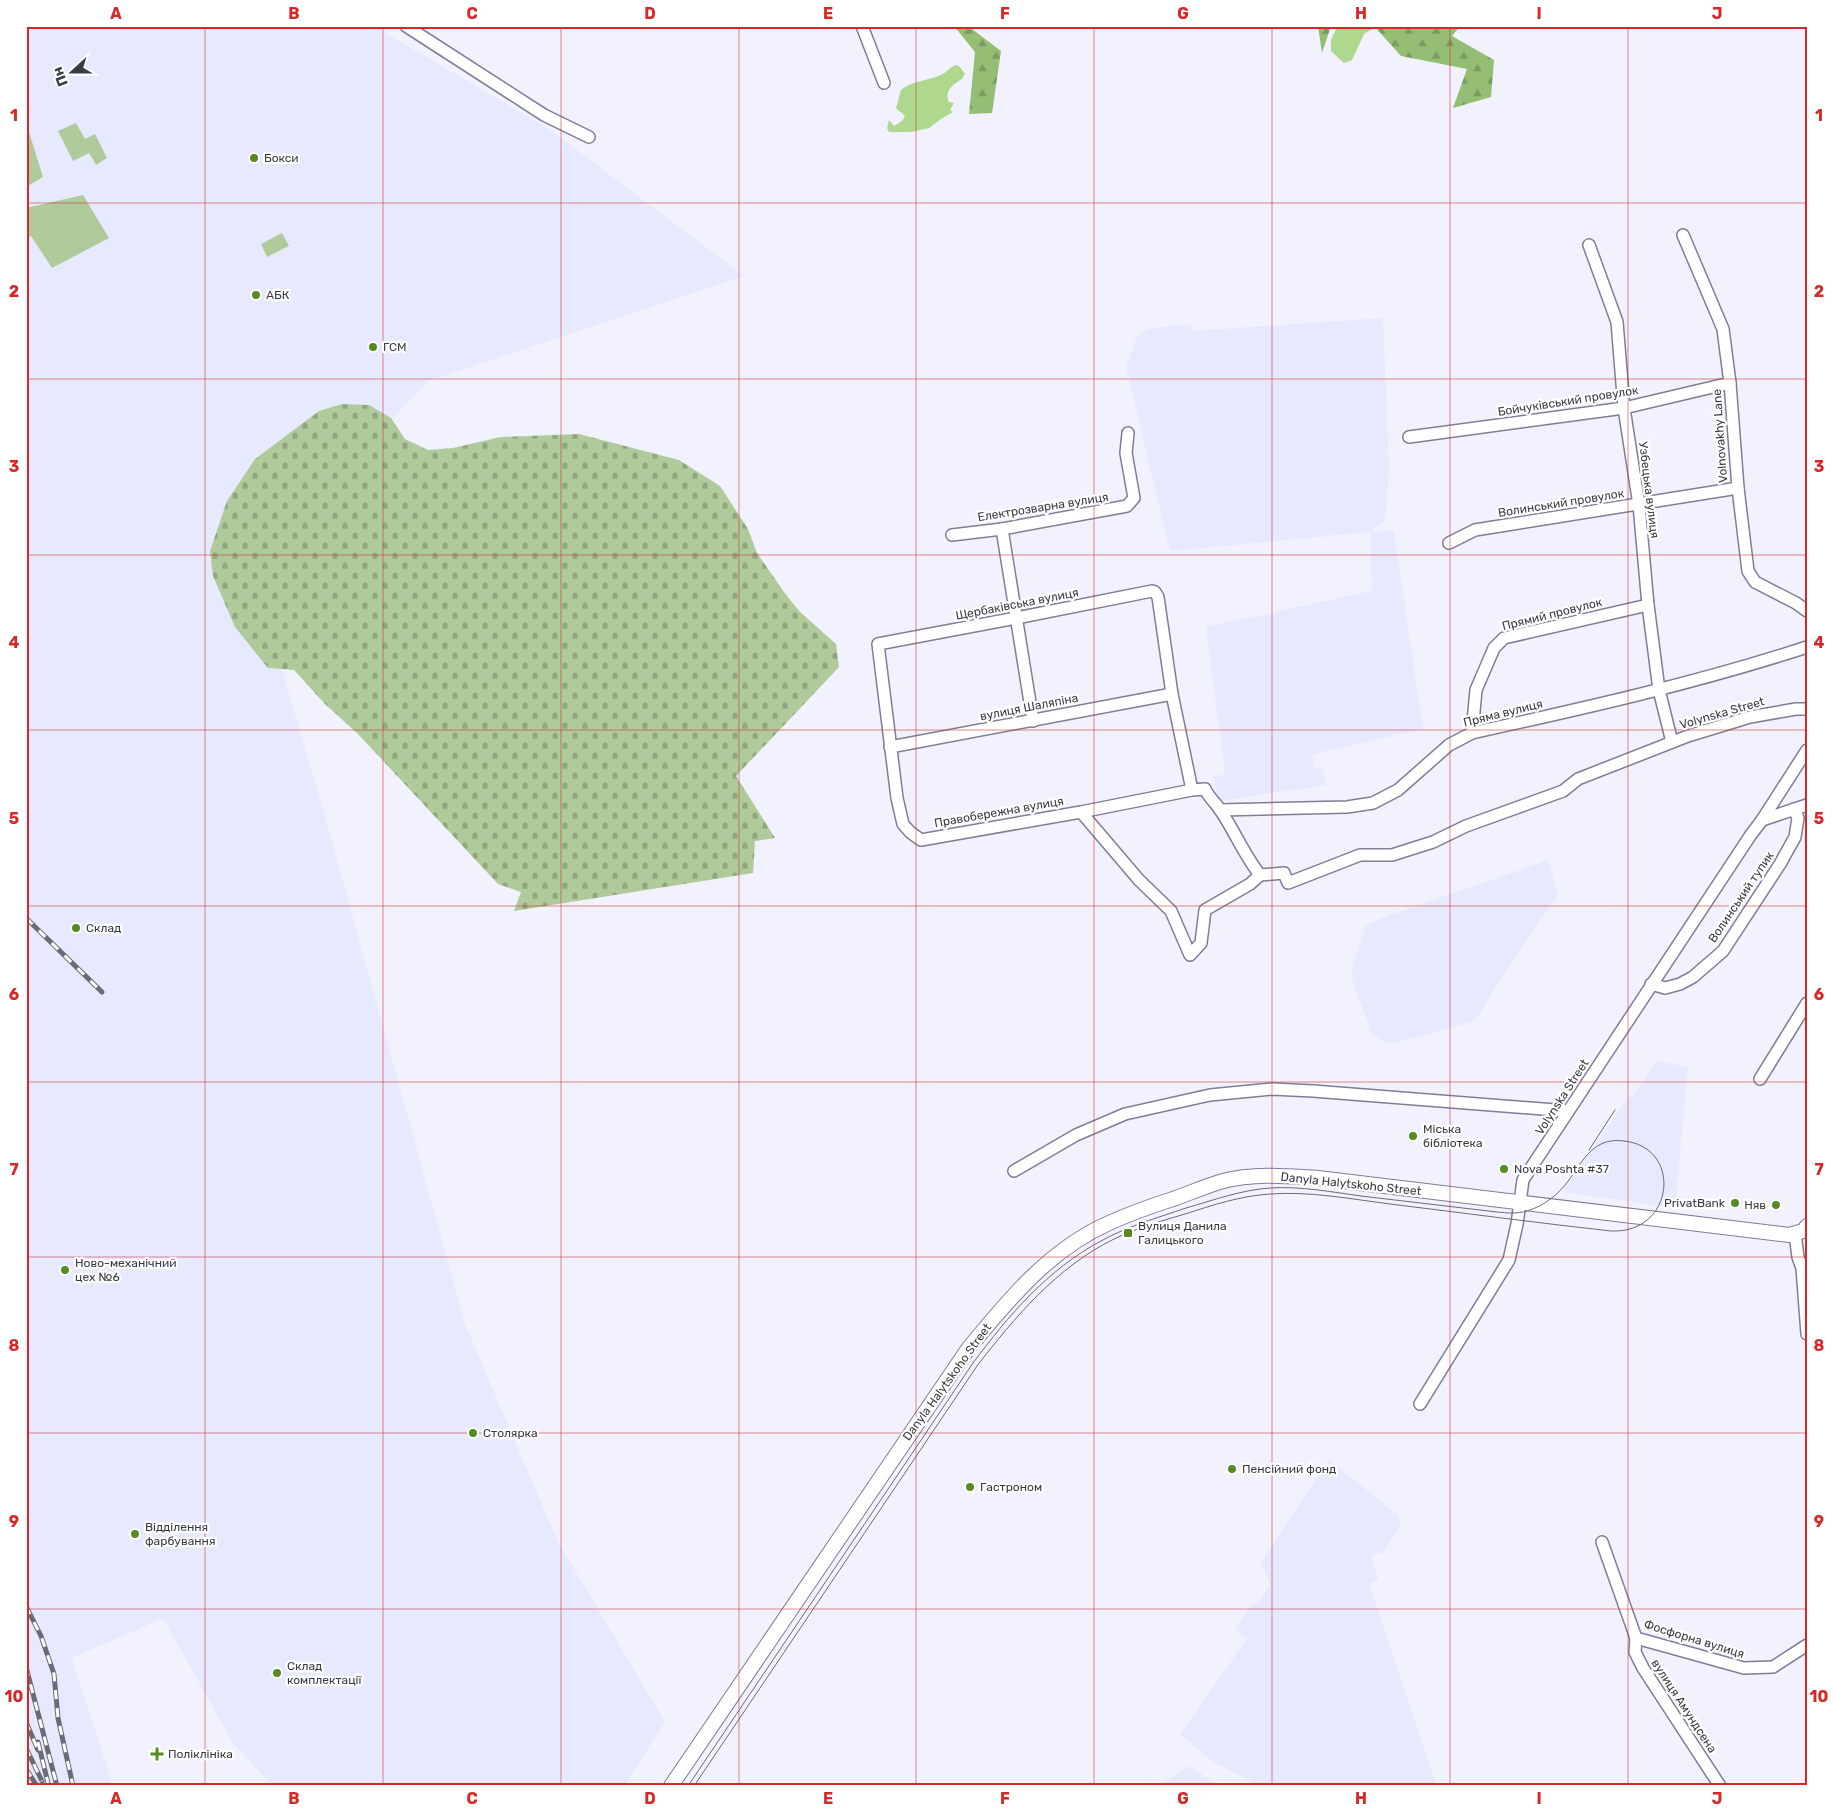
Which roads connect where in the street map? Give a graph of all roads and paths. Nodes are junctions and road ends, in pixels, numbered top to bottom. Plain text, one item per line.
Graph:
1 (406, 26) edge
2 (862, 26) edge
3 (884, 83) dead end
4 (589, 137) dead end
5 (1682, 235) dead end
6 (1589, 245) dead end
7 (1730, 383) junction
8 (1624, 408) junction
9 (1128, 433) dead end
10 (1409, 437) dead end
11 (1738, 488) junction
12 (1639, 505) junction
13 (1002, 529) junction
14 (952, 535) dead end
15 (1449, 543) dead end
16 (1648, 604) junction
17 (1807, 611) edge
18 (1016, 618) junction
19 (1807, 647) edge
20 (1659, 690) junction
21 (1172, 694) junction
22 (1807, 709) edge
23 (1033, 721) junction
24 (1472, 733) junction
25 (1672, 742) junction
26 (890, 747) junction
27 (1807, 750) edge
28 (1192, 790) junction
29 (1807, 804) edge
30 (1794, 809) junction
31 (1220, 810) junction
32 (1081, 812) junction
33 (1762, 820) junction
34 (1260, 875) junction
35 (1651, 984) junction
36 (1807, 1003) edge
37 (1760, 1079) dead end
38 (1568, 1111) junction
39 (1014, 1171) dead end
40 (1520, 1203) junction
41 (1801, 1230) edge
42 (1807, 1334) edge
43 (1420, 1404) dead end
44 (1602, 1542) dead end
45 (1636, 1638) junction
46 (1807, 1645) edge
47 (671, 1786) edge
48 (1720, 1786) edge

1 - 4 street
2 - 3 street
5 - 7 street, Volnovakhy Lane
6 - 8 street, Узбецька вулиця
7 - 8 street, Бойчуківський провулок
7 - 11 street, Volnovakhy Lane
8 - 10 street, Бойчуківський провулок
8 - 12 street, Узбецька вулиця
9 - 13 street, Електрозварна вулиця
11 - 12 street, Волинський провулок
11 - 17 street, Volnovakhy Lane
12 - 15 street, Волинський провулок
12 - 16 street, Узбецька вулиця
13 - 14 street, Електрозварна вулиця
13 - 18 street
16 - 20 street, Узбецька вулиця
16 - 24 street, Прямий провулок
18 - 21 street, Щербаківська вулиця
18 - 23 street
18 - 26 street, Щербаківська вулиця
19 - 20 street, Пряма вулиця
20 - 24 street, Пряма вулиця
20 - 25 street, Узбецька вулиця
21 - 23 street, вулиця Шаляпіна
21 - 28 street
22 - 25 street, Volynska Street
23 - 26 street, вулиця Шаляпіна
24 - 31 street, Пряма вулиця
25 - 34 street, Volynska Street
26 - 32 street, Правобережна вулиця
27 - 33 street, Volynska Street
28 - 31 street
28 - 32 street, Правобережна вулиця
29 - 30 street
30 - 33 street
30 - 35 street, Волинський тупик
31 - 34 street
32 - 34 street, Правобережна вулиця
33 - 35 street, Volynska Street
35 - 38 street, Volynska Street
36 - 37 street
38 - 39 street
38 - 40 street, Volynska Street
40 - 41 street, Danyla Halytskoho Street
40 - 43 street, Volynska Street
40 - 47 street, Danyla Halytskoho Street
41 - 42 street, Danyla Halytskoho Street
44 - 45 street, Фосфорна вулиця
45 - 46 street, Фосфорна вулиця
45 - 48 street, вулиця Амундсена

